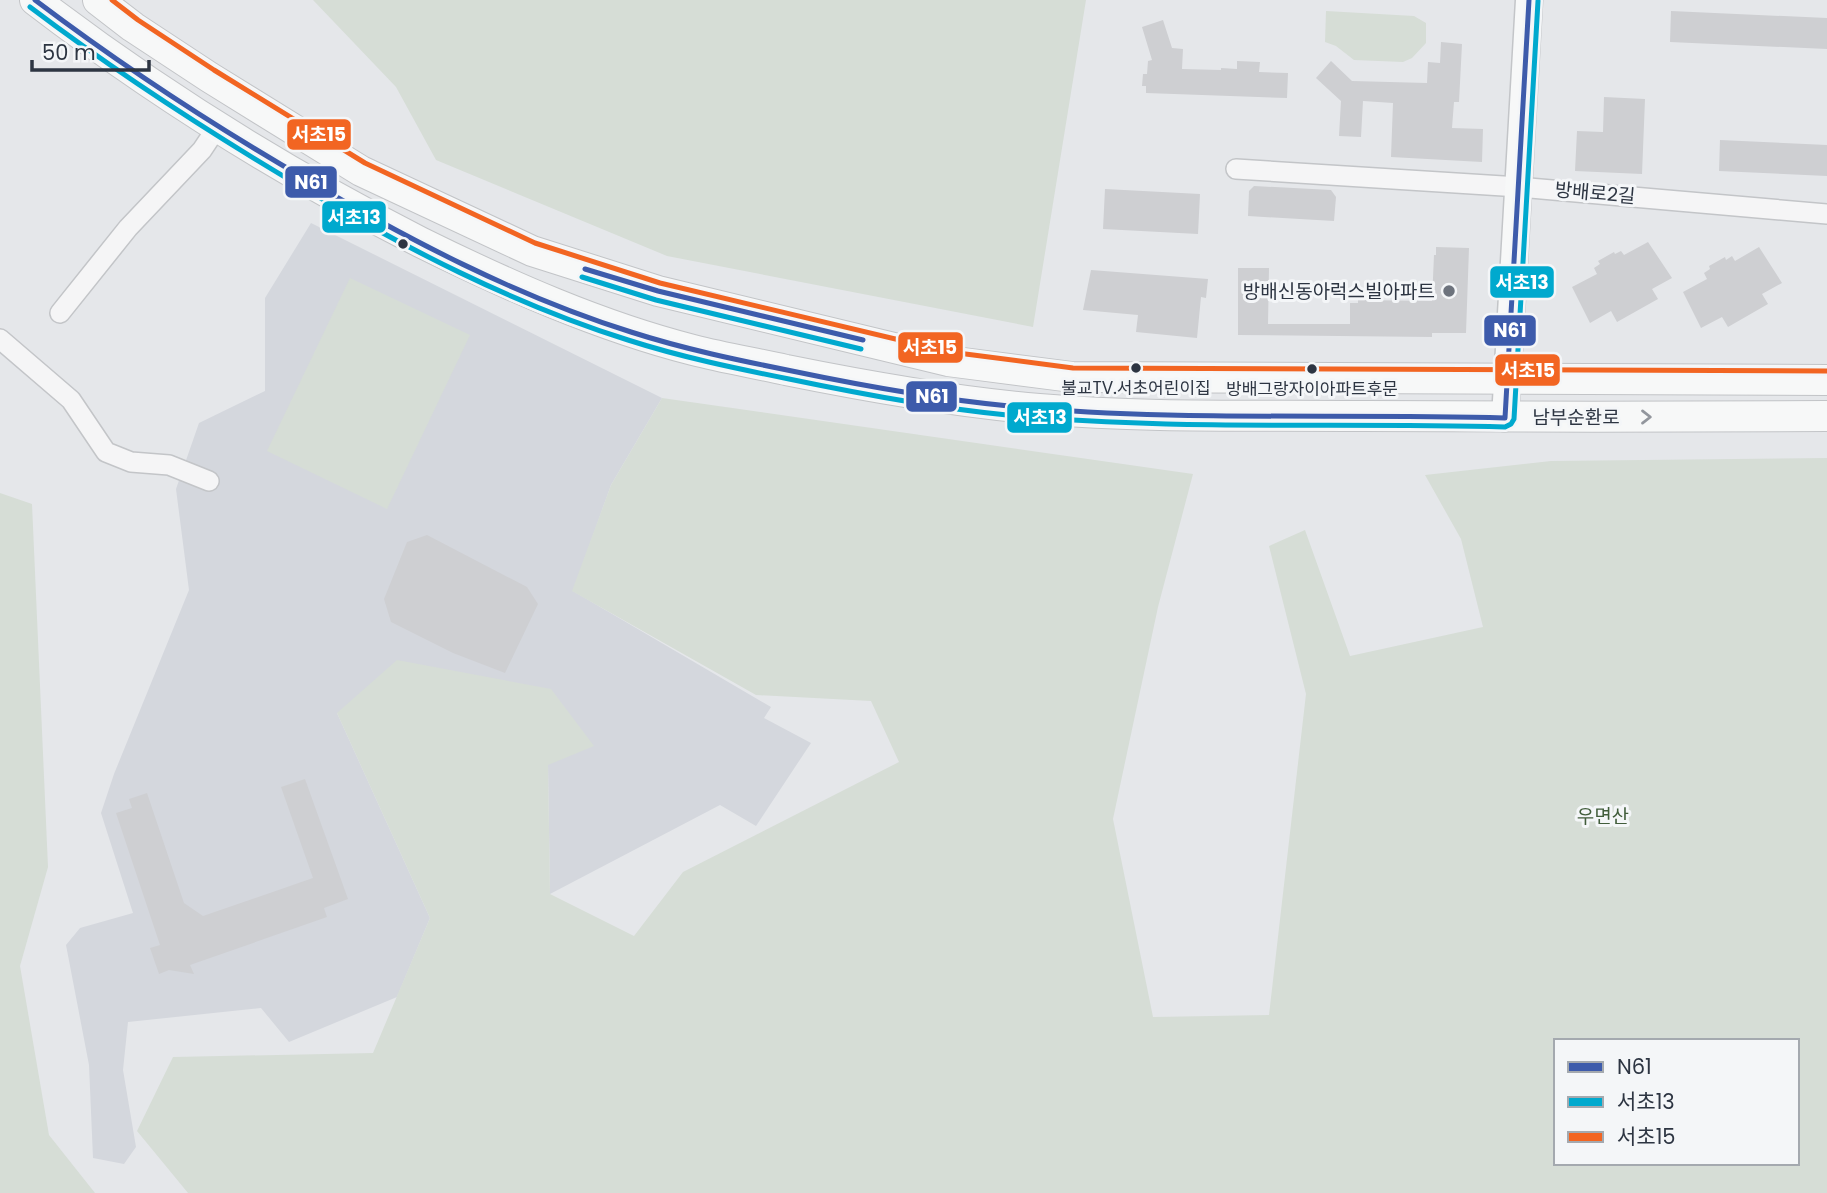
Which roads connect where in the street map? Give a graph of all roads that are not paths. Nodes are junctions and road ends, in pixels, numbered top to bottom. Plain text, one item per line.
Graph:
1 (35, 0) edge
2 (98, 0) edge
3 (1528, 0) edge
4 (218, 126) junction
5 (1236, 169) dead end
6 (1519, 187) junction
7 (1827, 214) edge
8 (60, 313) dead end
9 (0, 339) edge
10 (1507, 379) junction
11 (1827, 380) edge
12 (1827, 416) edge
13 (1505, 418) junction
14 (209, 481) dead end

1 - 4 main road, 남부순환로
2 - 10 main road, 남부순환로
3 - 6 main road
4 - 8 street
4 - 13 main road, 남부순환로
5 - 6 street, 방배로2길
6 - 7 street, 방배로2길
6 - 10 main road
9 - 14 street
10 - 11 main road, 남부순환로
10 - 13 main road
13 -> 12 main road, 남부순환로

